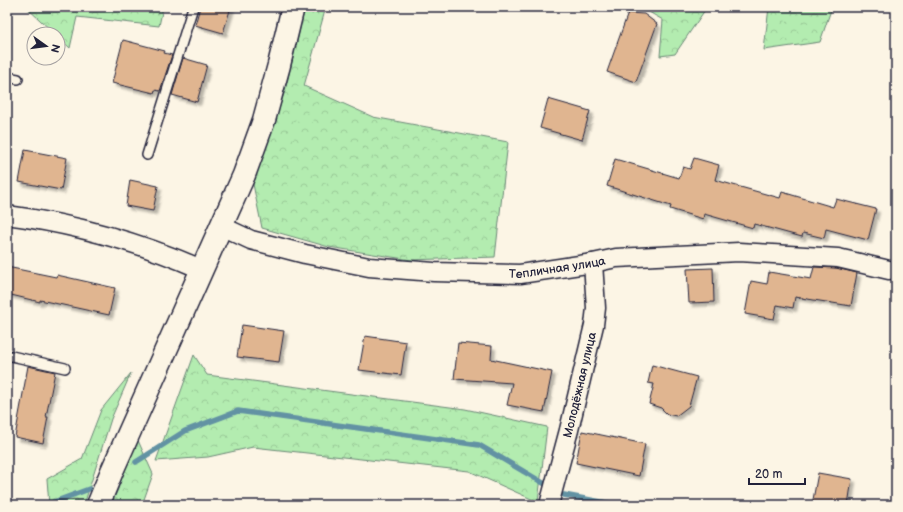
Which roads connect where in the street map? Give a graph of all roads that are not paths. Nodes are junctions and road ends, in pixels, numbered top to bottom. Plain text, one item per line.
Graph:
1 (193, 7) edge
2 (293, 7) edge
3 (7, 77) edge
4 (18, 79) dead end
5 (147, 155) dead end
6 (7, 215) edge
7 (222, 226) junction
8 (593, 263) junction
9 (201, 269) junction
10 (892, 271) edge
11 (7, 355) edge
12 (65, 368) dead end
13 (98, 505) edge
14 (549, 505) edge

1 - 5 lane
2 - 7 street
3 - 4 lane
6 - 9 street
7 - 8 street, Тепличная улица
7 - 9 street
8 - 10 street, Тепличная улица
8 - 14 street, Молодёжная улица
9 - 13 street
11 - 12 lane

